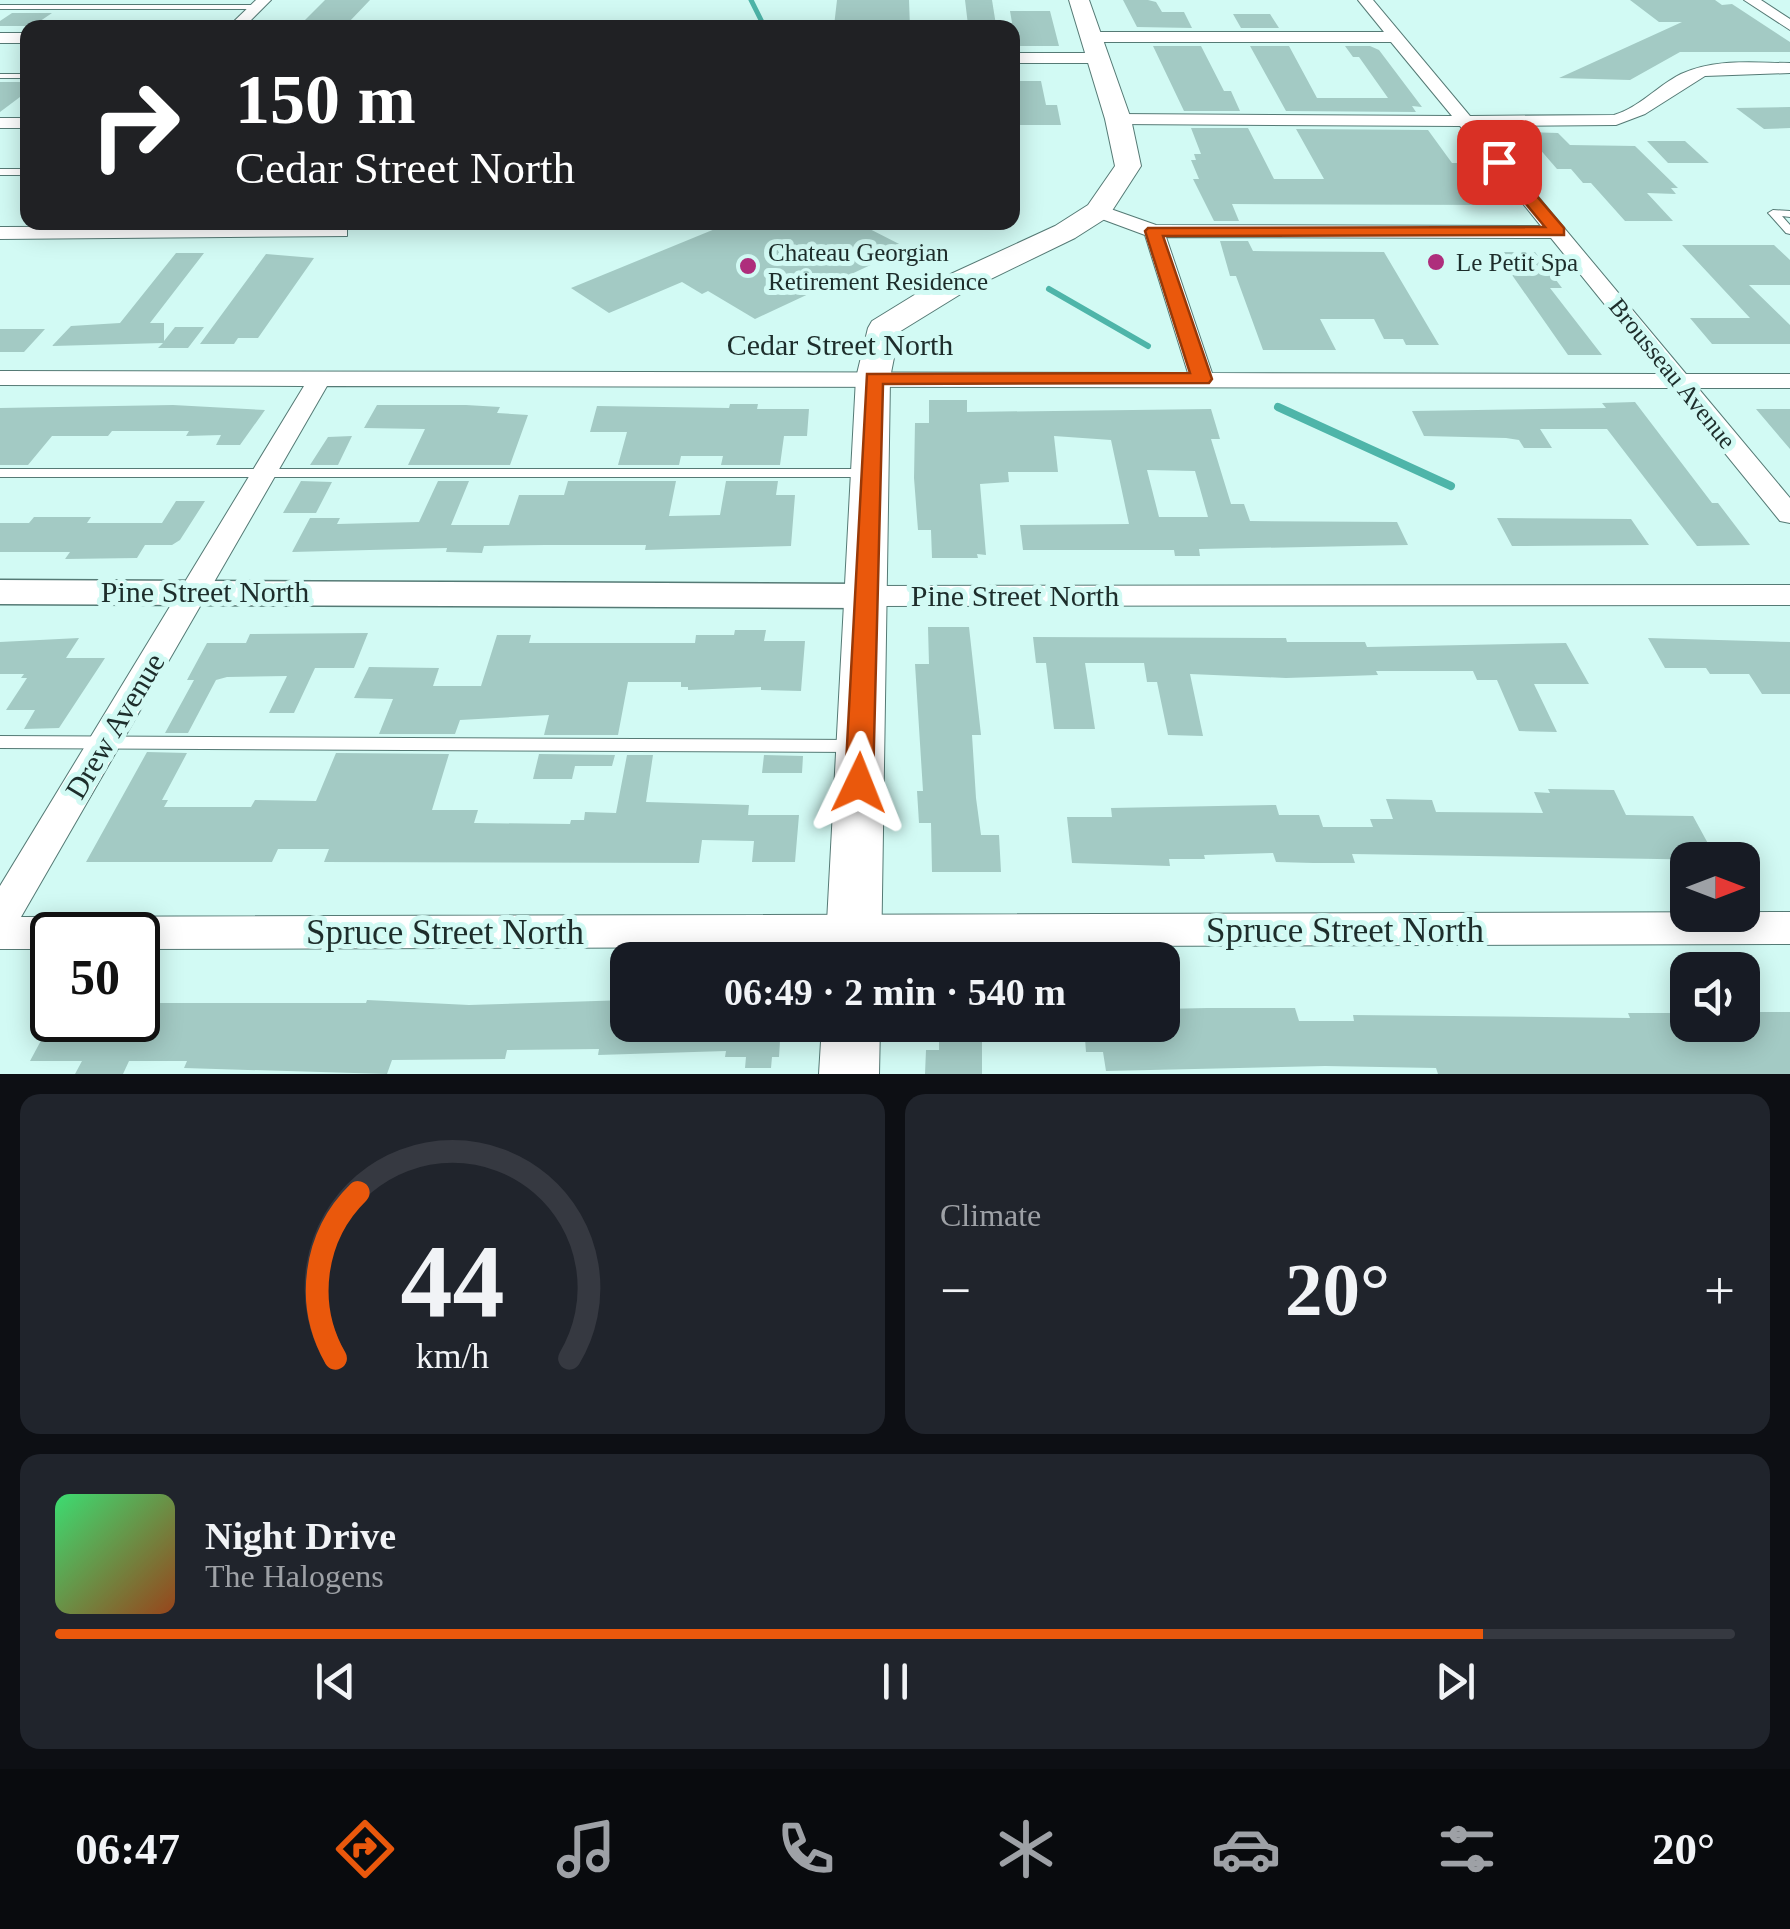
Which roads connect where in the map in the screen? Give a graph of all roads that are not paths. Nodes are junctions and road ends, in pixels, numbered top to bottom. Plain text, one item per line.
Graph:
1 (1079, 0) edge
2 (1365, 0) edge
3 (1751, 0) edge
4 (260, 3) edge
5 (0, 7) edge
6 (1790, 26) edge
7 (1396, 37) junction
8 (1094, 48) junction
9 (1020, 57) edge
10 (1790, 68) edge
11 (1118, 119) junction
12 (1465, 121) junction
13 (1098, 211) junction
14 (1790, 214) edge
15 (1154, 231) junction
16 (340, 232) dead end
17 (1558, 232) junction
18 (1790, 232) edge
19 (3, 235) edge
20 (0, 378) edge
21 (320, 378) junction
22 (874, 378) junction
23 (1202, 379) junction
24 (1680, 381) junction
25 (1790, 381) edge
26 (266, 472) junction
27 (0, 473) edge
28 (870, 473) junction
29 (1790, 515) edge
30 (0, 592) edge
31 (195, 592) junction
32 (1790, 595) edge
33 (866, 596) junction
34 (0, 742) edge
35 (106, 742) junction
36 (860, 746) junction
37 (0, 919) edge
38 (1790, 928) edge
39 (0, 933) edge
40 (640, 942) edge
41 (853, 942) edge
42 (1018, 942) edge
43 (850, 1042) edge
44 (849, 1074) edge

1 - 8 main road
2 - 7 street, Brousseau Avenue
3 - 6 street
4 - 5 lane
7 - 8 street
7 - 12 street, Brousseau Avenue
8 - 9 street
8 - 11 main road
10 - 12 street
11 - 12 street
11 - 13 main road
12 - 17 street, Brousseau Avenue
13 - 15 street
13 - 22 main road
14 - 18 lane
15 - 17 street
15 - 23 street
16 - 19 street
17 - 24 street, Brousseau Avenue
20 - 21 street, Cedar Street North
21 - 22 street, Cedar Street North
21 - 26 street, Drew Avenue
22 - 23 street, Cedar Street North
22 - 28 main road
23 - 24 street, Cedar Street North
24 - 25 street, Cedar Street North
24 - 29 street, Brousseau Avenue
26 - 27 lane
26 - 28 lane
26 - 31 street, Drew Avenue
28 - 33 main road
30 - 31 street, Pine Street North
31 - 33 street, Pine Street North
31 - 35 street, Drew Avenue
32 - 33 street, Pine Street North
33 - 36 main road
34 - 35 lane
35 - 36 lane
35 - 37 street, Drew Avenue
36 - 41 main road
38 - 42 street, Spruce Street North
39 - 40 street, Spruce Street North
43 - 44 main road

